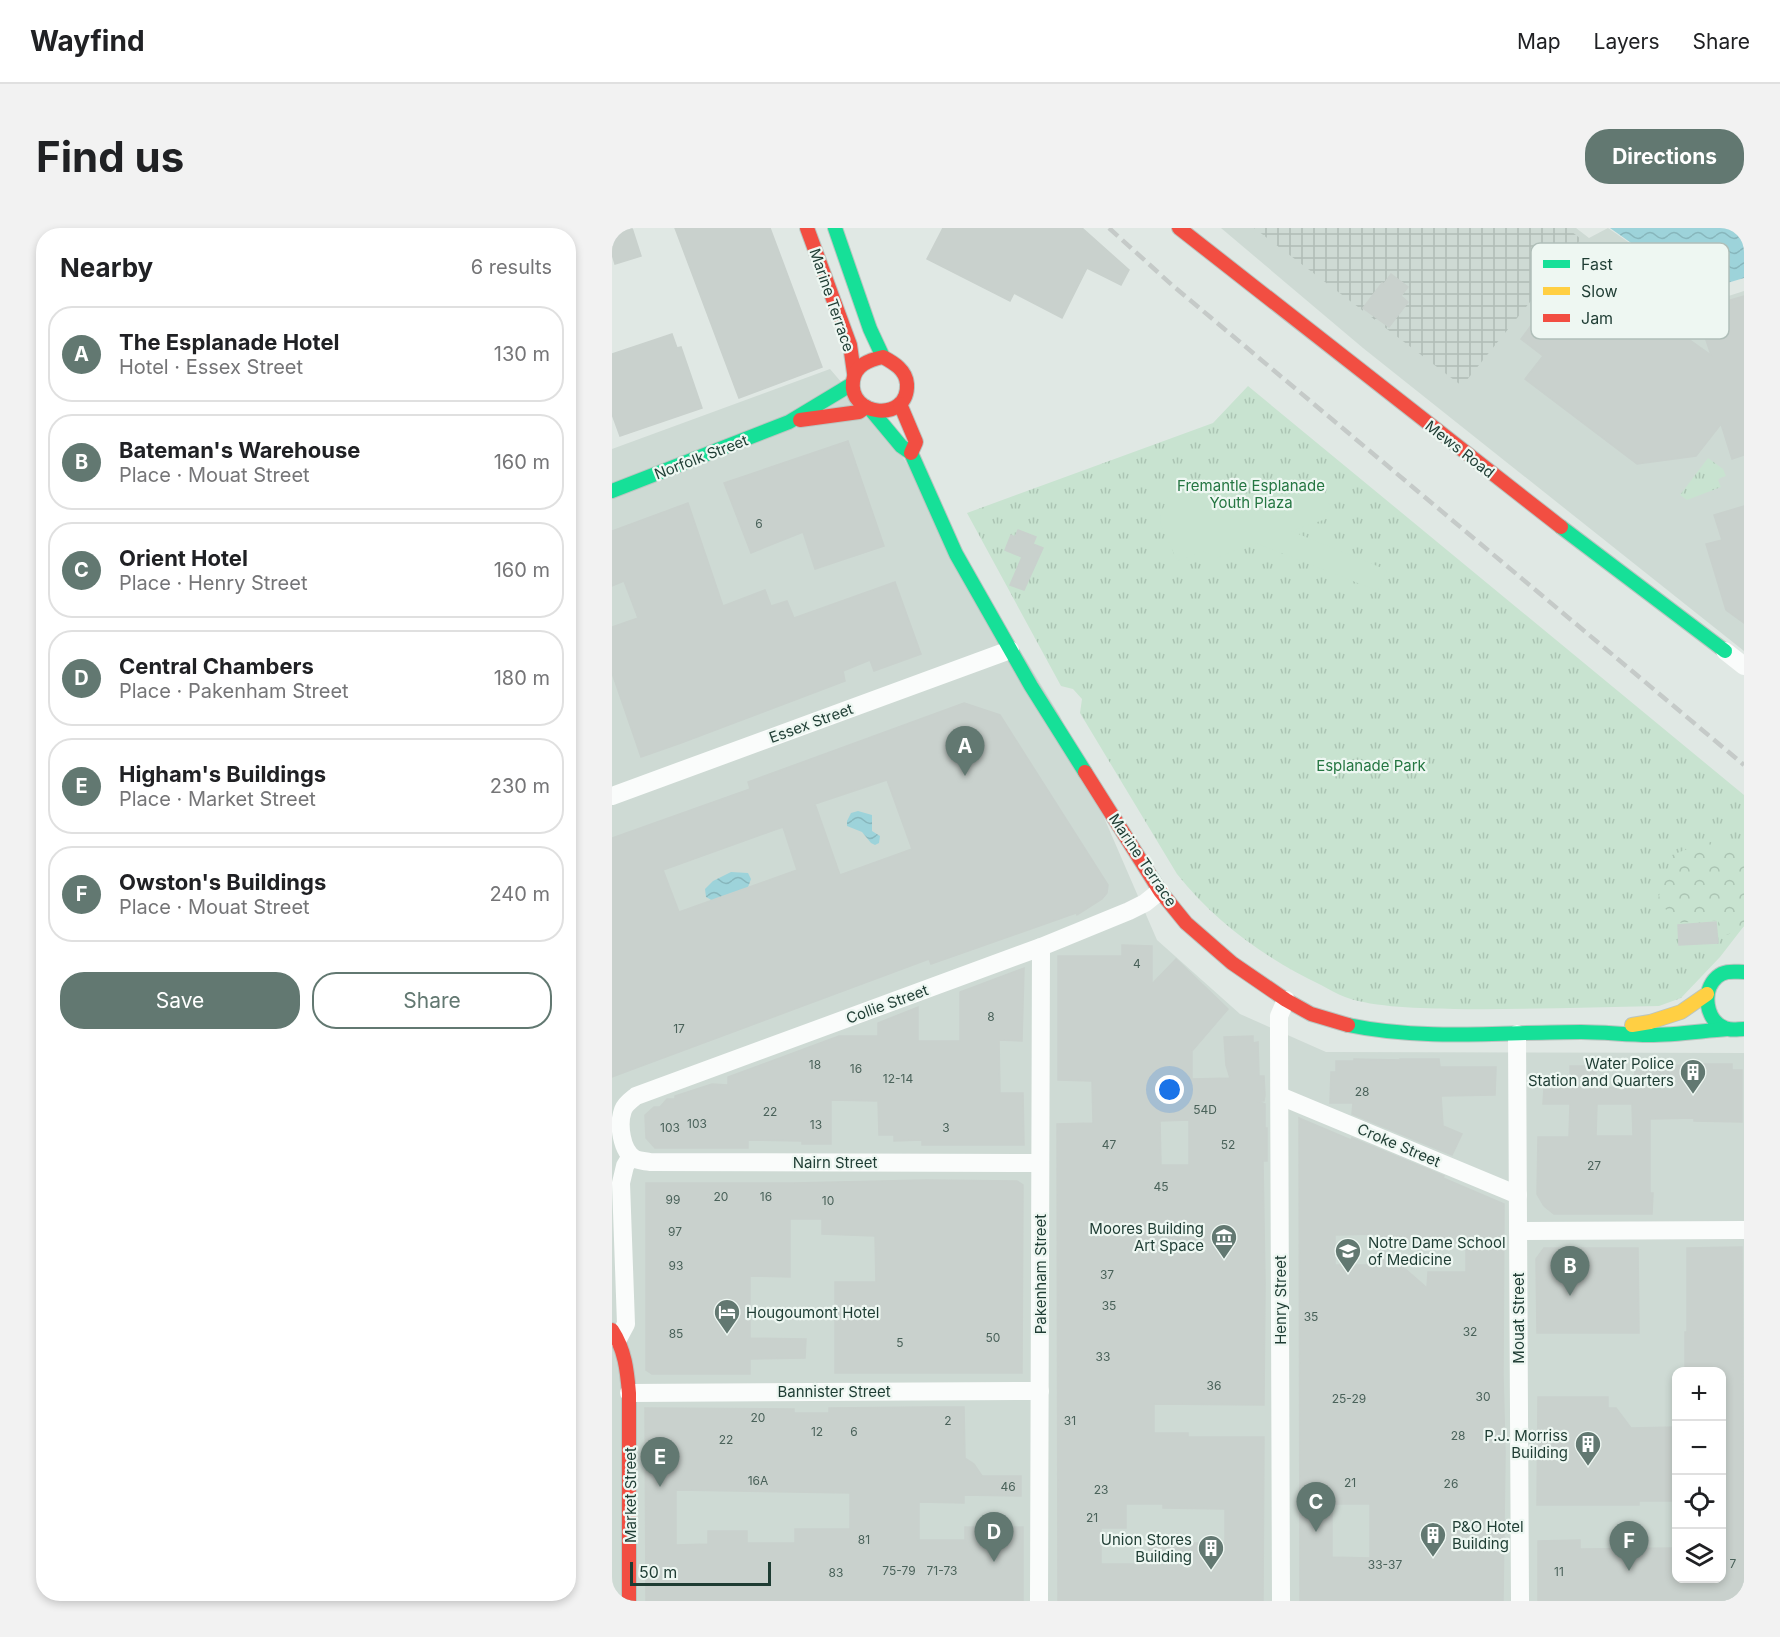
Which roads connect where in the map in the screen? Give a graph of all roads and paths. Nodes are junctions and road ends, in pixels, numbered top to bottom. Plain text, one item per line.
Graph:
1 (807, 228) edge
2 (835, 228) edge
3 (1179, 228) edge
4 (883, 357) junction
5 (853, 379) junction
6 (900, 404) junction
7 (868, 409) junction
8 (789, 422) junction
9 (911, 453) junction
10 (612, 491) edge
11 (1010, 650) junction
12 (1725, 651) joint
13 (1744, 666) edge
14 (612, 796) edge
15 (1160, 891) junction
16 (1041, 947) junction
17 (1744, 972) edge
18 (1707, 994) junction
19 (1286, 999) junction
20 (1582, 1032) junction
21 (1738, 1032) edge
22 (1517, 1034) junction
23 (1280, 1096) junction
24 (618, 1107) edge
25 (631, 1156) junction
26 (1040, 1163) junction
27 (1518, 1195) junction
28 (1744, 1230) edge
29 (1518, 1231) junction
30 (615, 1335) edge
31 (614, 1377) dead end
32 (1040, 1391) junction
33 (629, 1393) junction
34 (615, 1505) dead end
35 (629, 1601) edge
36 (1038, 1601) edge
37 (1281, 1601) edge
38 (1520, 1601) edge

1 - 5 street, Marine Terrace
2 - 4 street, Marine Terrace
3 - 12 street, Mews Road
4 - 5 street, Marine Terrace
4 - 6 street, Marine Terrace
5 - 7 street, Marine Terrace
5 - 8 street, Norfolk Street
6 - 7 street
6 - 9 street, Marine Terrace
7 - 8 street, Norfolk Street
7 - 9 street, Marine Terrace
8 - 10 street, Norfolk Street
9 - 11 street, Marine Terrace
11 - 14 street, Essex Street
11 - 15 street, Marine Terrace
12 - 13 street, Mews Road
15 - 16 street, Collie Street
15 - 19 street, Marine Terrace
16 - 24 street, Collie Street
16 - 26 street, Pakenham Street
17 - 18 street, Marine Terrace
18 - 20 street, Marine Terrace
18 - 21 street, Marine Terrace
19 - 22 street, Marine Terrace
19 - 23 street, Henry Street
20 - 21 street, Marine Terrace
20 - 22 street, Marine Terrace
22 - 27 street, Mouat Street
23 - 27 street, Croke Street
23 - 37 street, Henry Street
24 - 25 street
25 - 26 street, Nairn Street
25 - 30 street, Market Street
26 - 32 street, Pakenham Street
27 - 29 street, Mouat Street
28 - 29 street
29 - 38 street, Mouat Street
30 - 33 street, Market Street
31 - 34 street, Market Street
32 - 33 street, Bannister Street
32 - 36 street, Pakenham Street
33 - 35 street, Market Street

